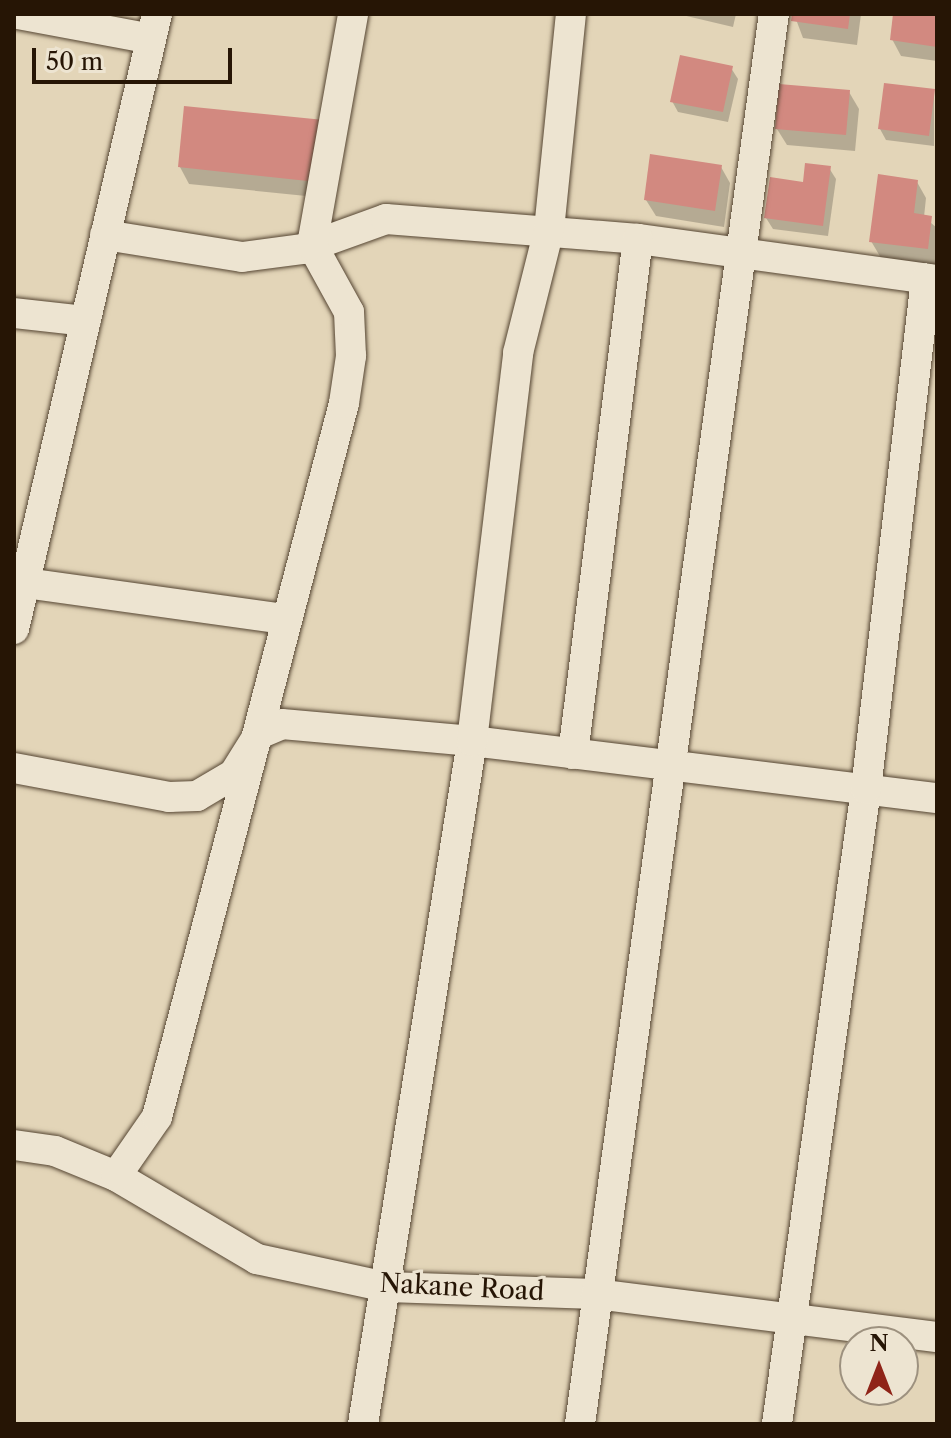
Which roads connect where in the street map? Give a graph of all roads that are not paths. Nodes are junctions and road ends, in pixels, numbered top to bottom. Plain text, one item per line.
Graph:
1 (18, 14) edge
2 (353, 14) edge
3 (571, 14) edge
4 (774, 14) edge
5 (154, 27) edge
6 (549, 230) junction
7 (105, 235) junction
8 (638, 239) junction
9 (312, 245) junction
10 (738, 251) junction
11 (931, 280) edge
12 (14, 313) edge
13 (86, 321) junction
14 (25, 583) junction
15 (285, 619) junction
16 (14, 629) edge
17 (259, 734) junction
18 (472, 741) junction
19 (573, 754) junction
20 (670, 766) junction
21 (14, 768) edge
22 (866, 789) junction
23 (937, 798) edge
24 (14, 1145) edge
25 (116, 1176) junction
26 (387, 1287) junction
27 (596, 1294) junction
28 (792, 1318) junction
29 (937, 1337) edge
30 (363, 1424) edge
31 (580, 1424) edge
32 (777, 1424) edge

1 - 5 street
2 - 9 street
3 - 6 street
4 - 10 street
5 - 7 street
6 - 8 street
6 - 9 street
6 - 18 street
7 - 9 street
7 - 13 street
8 - 10 street
8 - 19 street
9 - 15 street
10 - 11 street
10 - 20 street
11 - 22 street
12 - 13 street
13 - 14 street
14 - 15 street
14 - 16 street
15 - 17 street
17 - 18 street
17 - 21 street
17 - 25 street
18 - 19 street
18 - 26 street
19 - 20 street
20 - 22 street
20 - 27 street
22 - 23 street
22 - 28 street
24 - 25 street, Nakane Road
25 - 26 street, Nakane Road
26 - 27 street, Nakane Road
26 - 30 street
27 - 28 street, Nakane Road
27 - 31 street
28 - 29 street, Nakane Road
28 - 32 street

